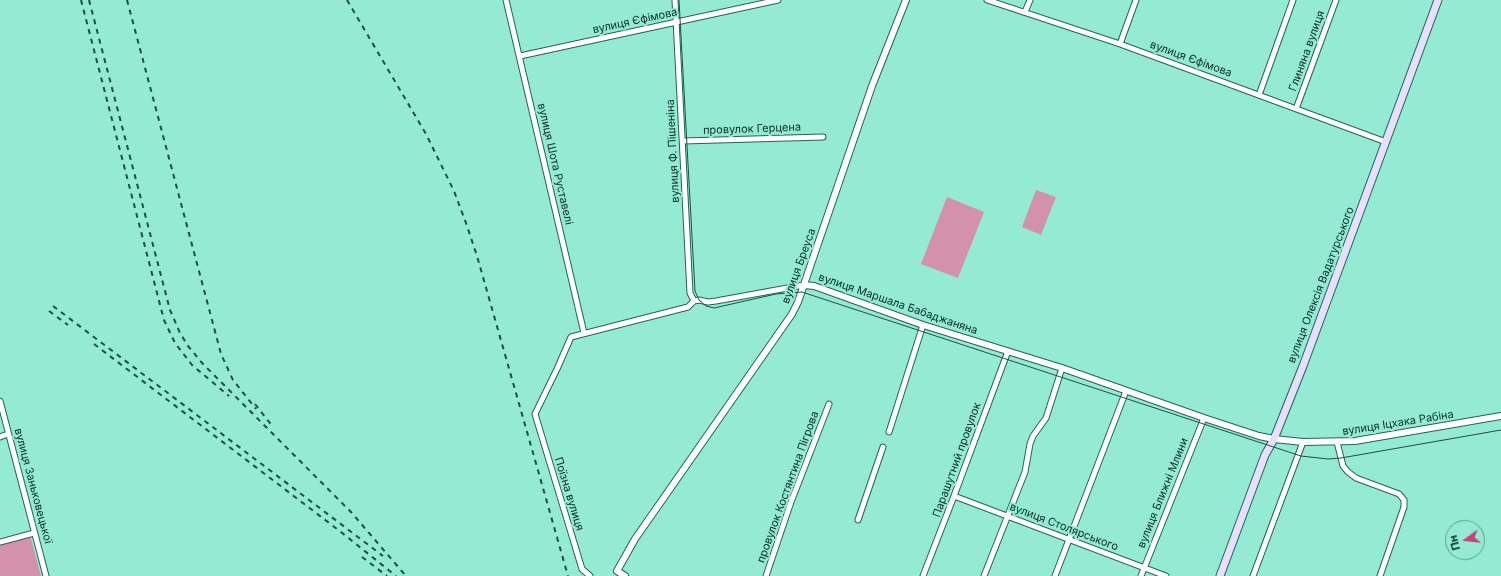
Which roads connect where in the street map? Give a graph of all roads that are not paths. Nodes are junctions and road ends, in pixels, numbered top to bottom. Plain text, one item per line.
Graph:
1 (506, 0) edge
2 (675, 0) edge
3 (778, 0) edge
4 (906, 0) edge
5 (987, 0) edge
6 (1030, 0) edge
7 (1136, 0) edge
8 (1293, 0) edge
9 (1336, 0) edge
10 (1438, 0) edge
11 (1025, 12) junction
12 (677, 23) junction
13 (1120, 44) junction
14 (520, 56) junction
15 (1258, 95) junction
16 (1296, 109) junction
17 (823, 137) dead end
18 (683, 141) junction
19 (1386, 142) junction
20 (804, 285) junction
21 (694, 301) junction
22 (923, 325) junction
23 (584, 333) junction
24 (1008, 351) junction
25 (1062, 368) junction
26 (1126, 391) junction
27 (0, 401) edge
28 (829, 404) dead end
29 (535, 414) joint
30 (1501, 416) edge
31 (1204, 418) junction
32 (889, 432) dead end
33 (8, 434) junction
34 (0, 437) edge
35 (1274, 439) junction
36 (1303, 442) junction
37 (1337, 442) junction
38 (884, 447) dead end
39 (954, 496) junction
40 (1009, 516) junction
41 (858, 520) dead end
42 (34, 533) junction
43 (1069, 540) junction
44 (0, 542) edge
45 (1144, 568) junction
46 (615, 574) edge
47 (46, 576) edge
48 (590, 576) edge
49 (625, 576) edge
50 (766, 576) edge
51 (923, 576) edge
52 (984, 576) edge
53 (1055, 576) edge
54 (1141, 576) edge
55 (1166, 576) edge
56 (1220, 576) edge
57 (1254, 576) edge
58 (1380, 576) edge

1 - 14 street, вулиця Шота Руставелі
2 - 12 street, вулиця Ф. Пішеніна
3 - 12 street, вулиця Єфімова
4 - 20 street, вулиця Бреуса
5 - 11 street, вулиця Єфімова
6 - 11 street
7 - 13 street
8 - 15 street
9 - 16 street, Глиняна вулиця
10 - 19 main road, вулиця Олексія Вадатурського
11 - 13 street, вулиця Єфімова
12 - 14 street, вулиця Єфімова
12 - 18 street, вулиця Ф. Пішеніна
13 - 15 street, вулиця Єфімова
14 - 23 street, вулиця Шота Руставелі
15 - 16 street, вулиця Єфімова
16 - 19 street, вулиця Єфімова
17 - 18 street, провулок Герцена
18 - 21 street, вулиця Ф. Пішеніна
19 - 35 main road, вулиця Олексія Вадатурського
20 - 21 street, вулиця Маршала Бабаджаняна
20 - 22 street, вулиця Маршала Бабаджаняна
20 - 46 street, вулиця Бреуса
21 - 23 street, вулиця Маршала Бабаджаняна
22 - 24 street, вулиця Маршала Бабаджаняна
22 - 32 street
23 - 29 street, вулиця Маршала Бабаджаняна
24 - 25 street, вулиця Маршала Бабаджаняна
24 - 39 street, Парашутний провулок
25 - 26 street, вулиця Маршала Бабаджаняна
25 - 40 street
26 - 31 street, вулиця Маршала Бабаджаняна
26 - 43 street
27 - 33 street, вулиця Заньковецької
28 - 50 street, провулок Костянтина Пігрова
29 - 48 street, Поїзна вулиця
30 - 37 street, вулиця Іцхака Рабіна
31 - 35 street, вулиця Маршала Бабаджаняна
31 - 45 street, вулиця Ближні Млини
33 - 34 street
33 - 42 street, вулиця Заньковецької
35 - 36 street, вулиця Іцхака Рабіна
35 - 56 main road, вулиця Олексія Вадатурського
36 - 37 street, вулиця Іцхака Рабіна
36 - 57 street
37 - 58 street
38 - 41 street
39 - 40 street, вулиця Столярського
39 - 51 street, Парашутний провулок
40 - 43 street, вулиця Столярського
40 - 52 street
42 - 44 street
42 - 47 street, вулиця Заньковецької
43 - 45 street, вулиця Столярського
43 - 53 street
45 - 54 street, вулиця Ближні Млини
45 - 55 street, вулиця Столярського
46 - 49 street

